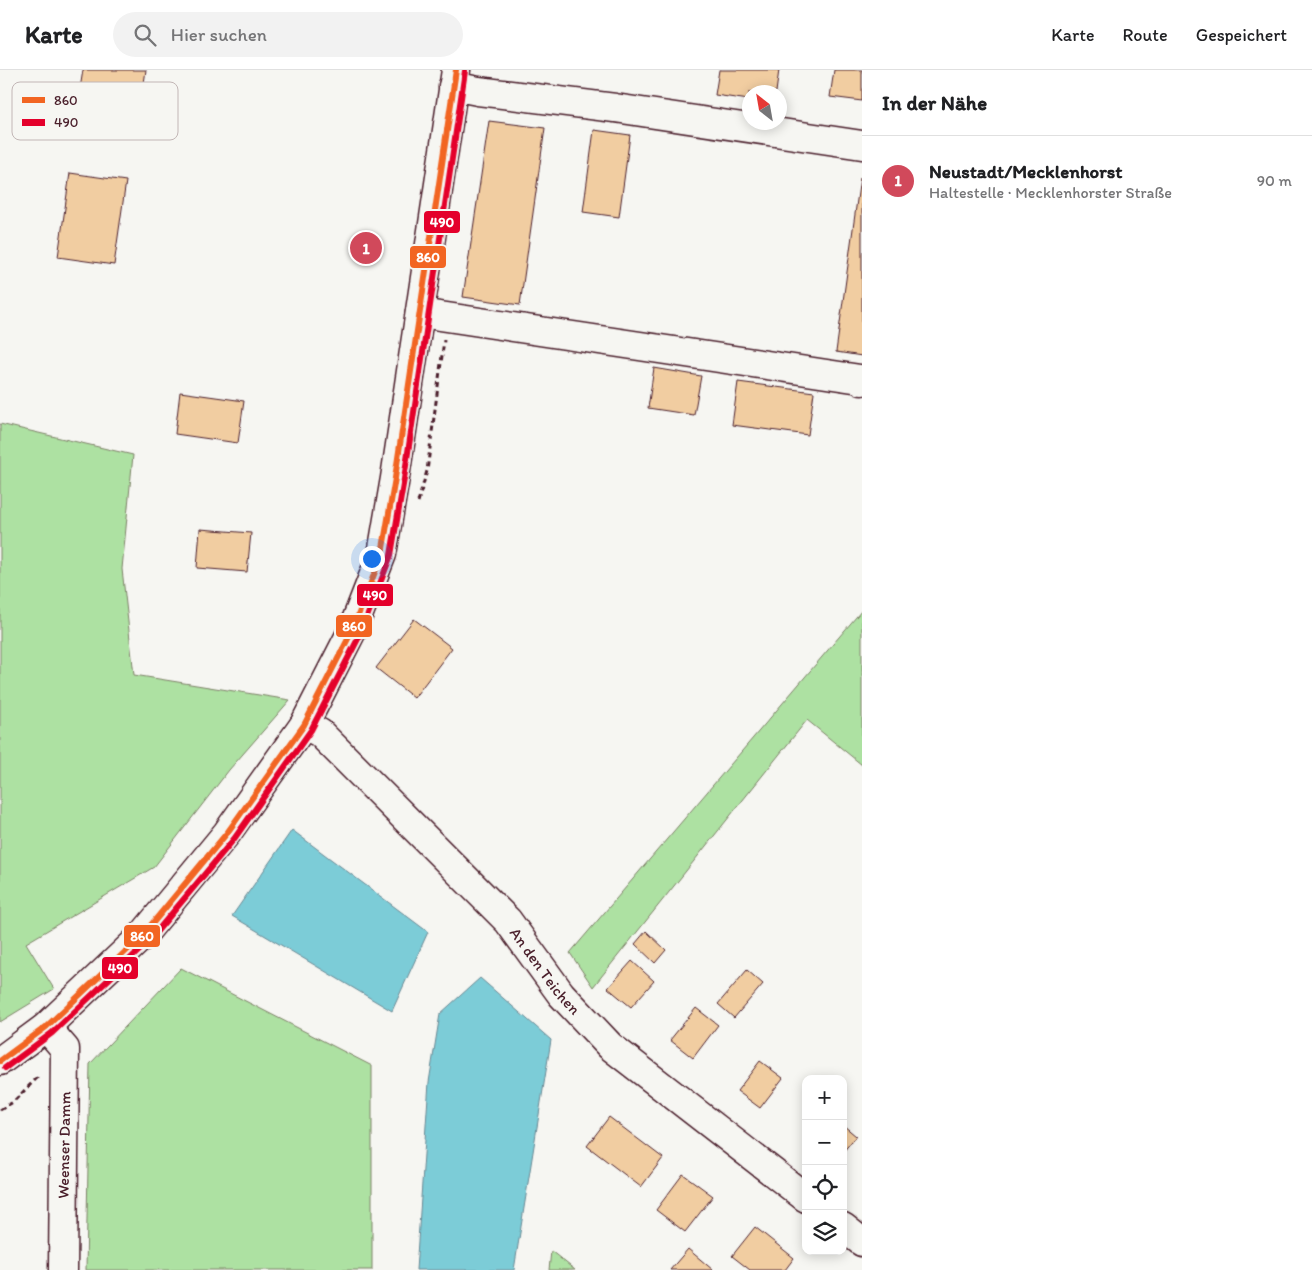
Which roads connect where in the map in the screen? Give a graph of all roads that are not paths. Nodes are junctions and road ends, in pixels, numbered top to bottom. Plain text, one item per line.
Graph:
1 (454, 78) edge
2 (862, 144) edge
3 (420, 313) junction
4 (862, 381) edge
5 (304, 725) junction
6 (46, 1026) junction
7 (0, 1061) edge
8 (802, 1195) edge
9 (847, 1230) edge
10 (862, 1242) edge
11 (63, 1270) edge

1 - 2 street
1 - 3 street
3 - 4 street
3 - 5 street
5 - 6 street
5 - 8 street, An den Teichen
6 - 7 street
6 - 11 street, Weenser Damm
9 - 10 street

